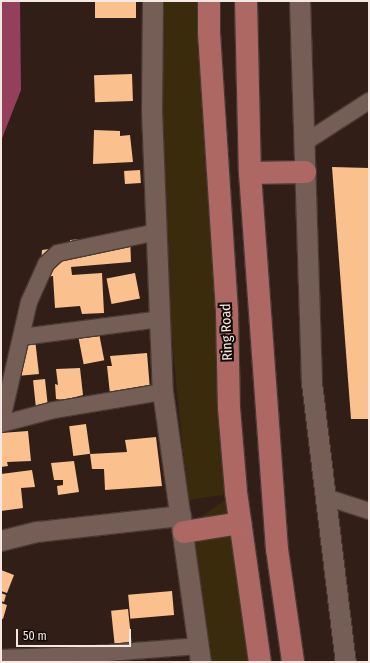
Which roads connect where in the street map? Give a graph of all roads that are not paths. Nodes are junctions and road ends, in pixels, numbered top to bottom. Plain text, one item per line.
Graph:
1 (152, 1) edge
2 (201, 1) edge
3 (209, 1) edge
4 (246, 1) edge
5 (252, 1) edge
6 (300, 1) edge
7 (247, 33) junction
8 (209, 34) junction
9 (369, 101) edge
10 (304, 143) junction
11 (305, 172) junction
12 (250, 173) junction
13 (157, 232) junction
14 (160, 319) junction
15 (22, 337) junction
16 (163, 392) junction
17 (1, 424) edge
18 (326, 497) junction
19 (369, 511) edge
20 (240, 523) junction
21 (182, 524) junction
22 (1, 541) edge
23 (200, 654) edge
24 (1, 658) edge
25 (260, 662) edge
26 (292, 662) edge
27 (346, 662) edge

1 - 13 street
2 - 8 main road
3 - 8 main road, Ring Road
4 - 7 main road
5 - 7 main road
6 - 10 street
7 - 12 main road
8 - 20 main road, Ring Road
9 - 10 street
10 - 11 street
11 - 12 main road
11 - 18 street
12 - 26 main road
13 - 14 street
13 - 15 street
14 - 15 street
14 - 16 street
15 - 17 street
16 - 17 street
16 - 21 street
18 - 19 street
18 - 27 street
20 - 21 main road
20 - 25 main road, Ring Road
21 - 22 street
21 - 23 street
23 - 24 street

